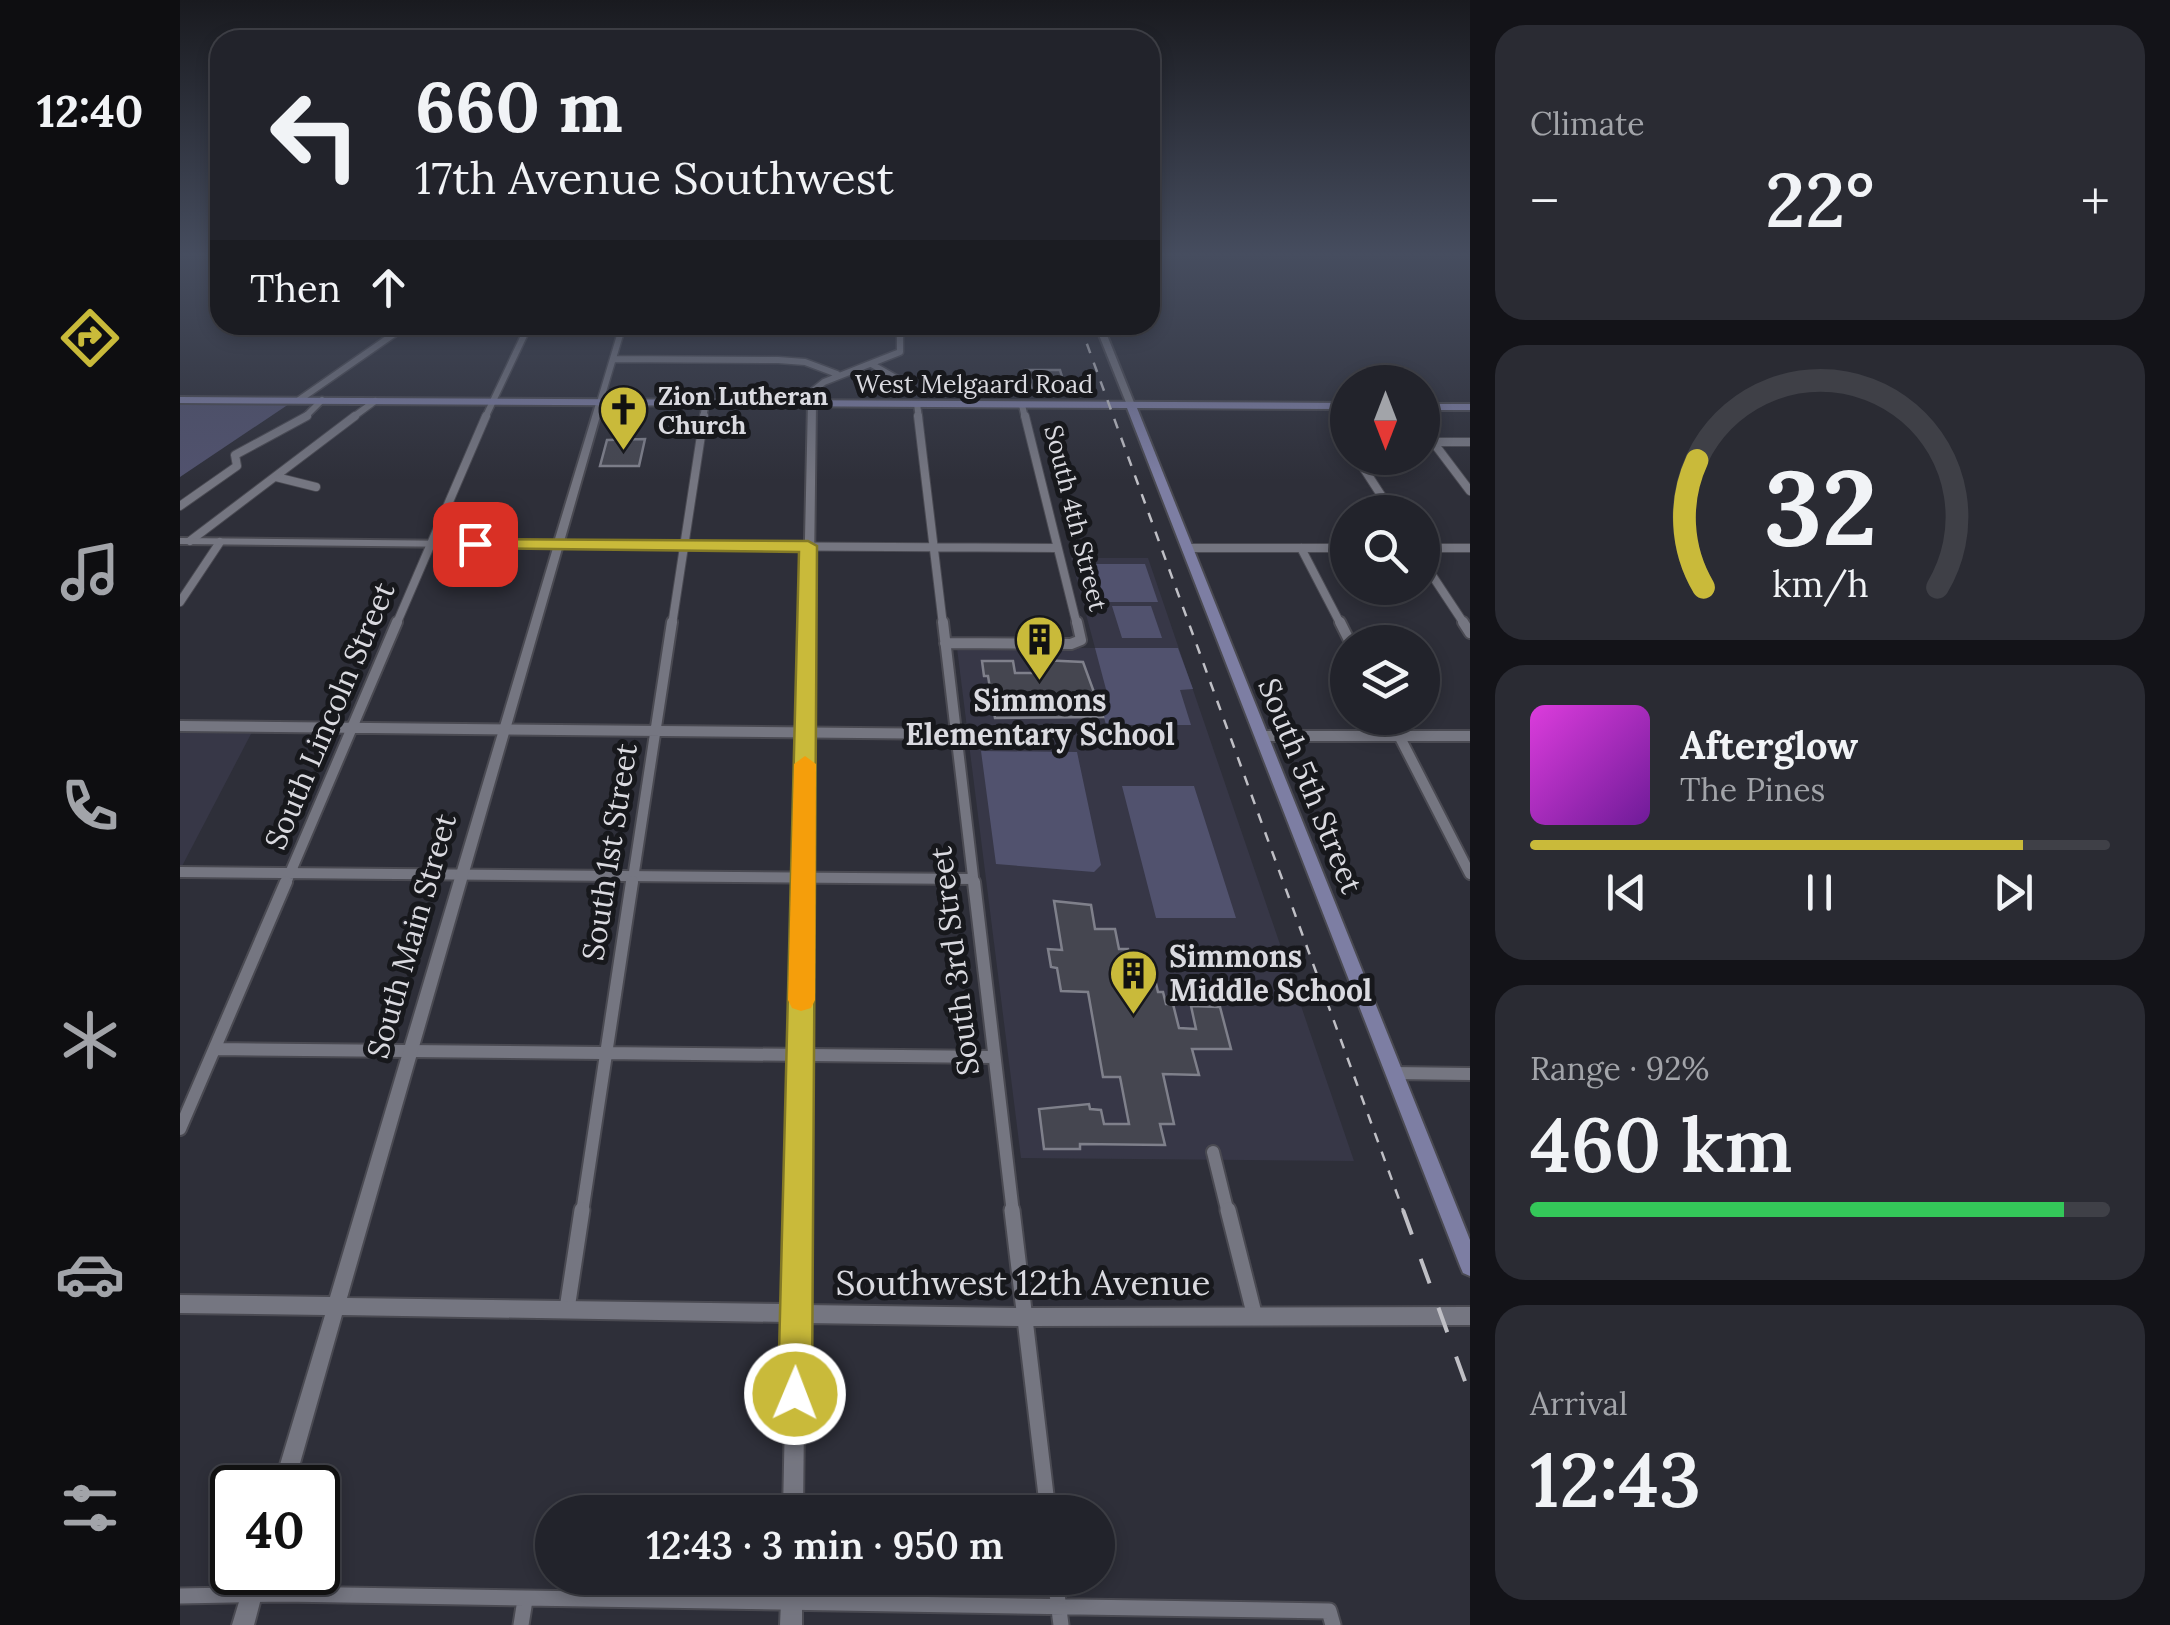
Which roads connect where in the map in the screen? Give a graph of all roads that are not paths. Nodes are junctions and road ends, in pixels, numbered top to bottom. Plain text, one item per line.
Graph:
1 (392, 335) edge
2 (524, 335) edge
3 (620, 335) edge
4 (900, 335) edge
5 (1104, 335) edge
6 (612, 359) junction
7 (873, 365) junction
8 (837, 374) junction
9 (902, 381) dead end
10 (180, 400) edge
11 (298, 400) junction
12 (322, 400) junction
13 (374, 400) junction
14 (492, 401) junction
15 (600, 402) junction
16 (706, 402) junction
17 (812, 403) junction
18 (917, 404) junction
19 (1022, 405) junction
20 (1131, 406) junction
21 (1330, 406) edge
22 (1440, 407) edge
23 (1470, 407) edge
24 (1440, 442) edge
25 (1470, 442) edge
26 (1440, 451) edge
27 (276, 477) junction
28 (316, 487) dead end
29 (1470, 491) edge
30 (180, 506) edge
31 (185, 541) edge
32 (220, 542) junction
33 (432, 544) junction
34 (558, 545) junction
35 (685, 546) junction
36 (808, 546) junction
37 (934, 548) junction
38 (1057, 548) junction
39 (1186, 548) junction
40 (1301, 548) junction
41 (1330, 548) edge
42 (1440, 548) edge
43 (1470, 548) edge
44 (1440, 587) edge
45 (180, 602) edge
46 (1341, 625) edge
47 (1470, 633) edge
48 (946, 643) junction
49 (180, 726) edge
50 (352, 728) junction
51 (503, 730) junction
52 (656, 731) junction
53 (806, 732) junction
54 (956, 734) junction
55 (1260, 736) junction
56 (1399, 736) junction
57 (1470, 736) edge
58 (180, 872) edge
59 (290, 872) junction
60 (1470, 874) edge
61 (462, 875) junction
62 (635, 876) junction
63 (804, 878) junction
64 (974, 880) junction
65 (215, 1049) junction
66 (410, 1051) junction
67 (608, 1053) junction
68 (800, 1055) junction
69 (994, 1056) junction
70 (1393, 1073) junction
71 (1470, 1074) edge
72 (180, 1129) edge
73 (1213, 1152) dead end
74 (1470, 1266) edge
75 (180, 1304) edge
76 (336, 1306) junction
77 (567, 1309) junction
78 (797, 1314) junction
79 (1254, 1316) junction
80 (1470, 1316) edge
81 (1026, 1317) junction
82 (290, 1465) edge
83 (793, 1495) edge
84 (1046, 1495) edge
85 (1057, 1595) edge
86 (180, 1596) edge
87 (252, 1597) junction
88 (524, 1600) junction
89 (1058, 1606) junction
90 (791, 1614) edge
91 (1331, 1618) edge
92 (243, 1625) edge
93 (521, 1625) edge
94 (1061, 1625) edge

1 - 11 street
2 - 14 street, South Lincoln Street
3 - 6 street
4 - 7 street
5 - 20 street, South 5th Street
6 - 8 street
6 - 15 street
7 - 8 street
7 - 9 street
8 - 17 street
10 - 11 main road, West Melgaard Road
11 - 12 main road, West Melgaard Road
12 - 13 main road, West Melgaard Road
12 - 30 street
13 - 14 main road, West Melgaard Road
13 - 27 street
14 - 15 main road, West Melgaard Road
14 - 33 street, South Lincoln Street
15 - 16 main road, West Melgaard Road
15 - 34 street, South Main Street
16 - 17 main road, West Melgaard Road
16 - 35 street, South 1st Street
17 - 18 main road, West Melgaard Road
17 - 36 street
18 - 19 main road, West Melgaard Road
18 - 37 street, South 3rd Street
19 - 20 main road, West Melgaard Road
19 - 38 street, South 4th Street
20 - 21 main road, West Melgaard Road
20 - 39 main road, South 5th Street
22 - 23 main road
24 - 25 street
26 - 29 street
27 - 28 street
27 - 31 street
31 - 32 street
32 - 33 street
32 - 45 street
33 - 34 street
33 - 50 street, South Lincoln Street
34 - 35 street
34 - 51 street, South Main Street
35 - 36 street
35 - 52 street, South 1st Street
36 - 37 street
36 - 53 street
37 - 38 street
37 - 48 street, South 3rd Street
38 - 48 street, South 4th Street
39 - 40 street
39 - 55 main road, South 5th Street
40 - 41 street
40 - 46 street
42 - 43 street
44 - 47 street
48 - 54 street, South 3rd Street
49 - 50 street
50 - 51 street
50 - 59 street, South Lincoln Street
51 - 52 street
51 - 61 street, South Main Street
52 - 53 street
52 - 62 street, South 1st Street
53 - 54 street
53 - 63 street
54 - 64 street, South 3rd Street
55 - 56 street
55 - 70 main road, South 5th Street
56 - 57 street
56 - 60 street
58 - 59 street
59 - 61 street
59 - 65 street, South Lincoln Street
61 - 62 street
61 - 66 street, South Main Street
62 - 63 street
62 - 67 street, South 1st Street
63 - 64 street
63 - 68 street
64 - 69 street, South 3rd Street
65 - 66 street
65 - 72 street, South Lincoln Street
66 - 67 street
66 - 76 street, South Main Street
67 - 68 street
67 - 77 street, South 1st Street
68 - 69 street
68 - 78 street
69 - 81 street, South 3rd Street
70 - 71 street
70 - 74 main road, South 5th Street
73 - 79 street
75 - 76 street, Southwest 12th Avenue
76 - 77 street, Southwest 12th Avenue
76 - 82 street, South Main Street
77 - 78 street, Southwest 12th Avenue
78 - 81 street, Southwest 12th Avenue
78 - 83 street
79 - 80 street, Southwest 12th Avenue
79 - 81 street, Southwest 12th Avenue
81 - 84 street, South 3rd Street
85 - 89 street
86 - 87 street
87 - 88 street
87 - 92 street
88 - 90 street
88 - 93 street
89 - 90 street
89 - 91 street
89 - 94 street

